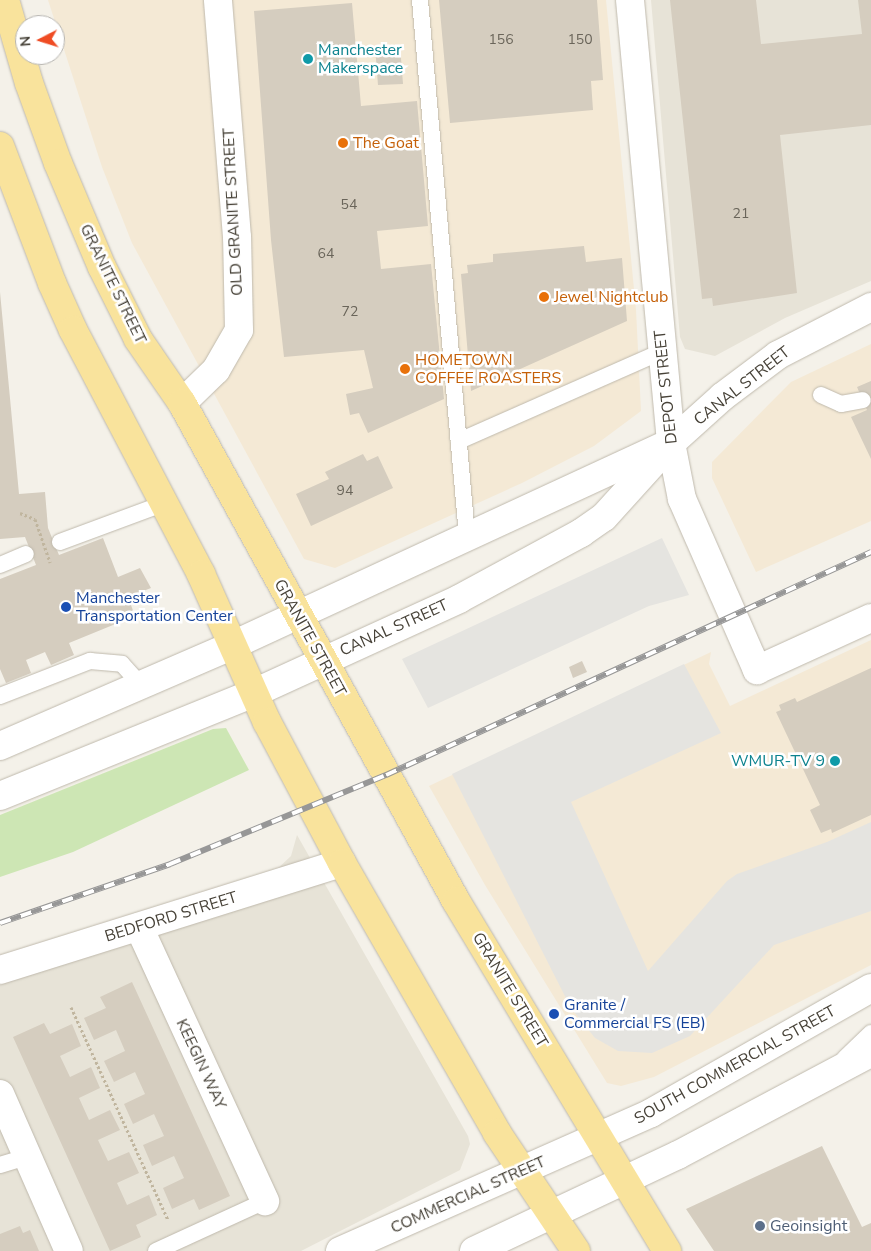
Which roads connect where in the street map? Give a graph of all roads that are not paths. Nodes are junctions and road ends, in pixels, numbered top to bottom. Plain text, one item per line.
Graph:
1 (218, 0) edge
2 (420, 0) edge
3 (630, 0) edge
4 (5, 13) edge
5 (0, 146) edge
6 (871, 307) edge
7 (663, 351) junction
8 (821, 395) dead end
9 (863, 400) dead end
10 (182, 404) junction
11 (459, 441) junction
12 (671, 443) junction
13 (163, 504) junction
14 (467, 536) junction
15 (60, 542) dead end
16 (26, 554) dead end
17 (0, 565) edge
18 (297, 615) junction
19 (871, 618) edge
20 (233, 645) junction
21 (323, 660) junction
22 (141, 685) junction
23 (254, 693) junction
24 (0, 696) edge
25 (0, 746) edge
26 (0, 796) edge
27 (342, 863) junction
28 (139, 927) junction
29 (0, 970) edge
30 (871, 988) edge
31 (871, 1033) edge
32 (871, 1053) edge
33 (825, 1077) junction
34 (0, 1094) edge
35 (596, 1138) junction
36 (27, 1157) junction
37 (0, 1165) edge
38 (522, 1171) junction
39 (623, 1181) junction
40 (265, 1201) joint
41 (553, 1215) junction
42 (69, 1251) edge
43 (156, 1251) edge
44 (340, 1251) edge
45 (474, 1251) edge
46 (576, 1251) edge
47 (666, 1251) edge

1 - 10 street, OLD GRANITE STREET
2 - 11 lane
3 - 7 street, DEPOT STREET
4 - 10 main road, GRANITE STREET
5 - 13 main road
6 - 12 street, CANAL STREET
7 - 11 lane
7 - 12 street, DEPOT STREET
8 - 9 lane
10 - 18 main road, GRANITE STREET
11 - 14 lane
12 - 14 street, CANAL STREET
12 - 19 street, DEPOT STREET
12 - 21 street, CANAL STREET
13 - 15 lane
13 - 20 main road
14 - 18 street, CANAL STREET
16 - 17 lane
18 - 20 street, CANAL STREET
18 - 21 main road, GRANITE STREET
20 - 22 street, CANAL STREET
20 - 23 main road
21 - 23 street, CANAL STREET
21 - 35 main road, GRANITE STREET
22 - 24 lane
22 - 25 street, CANAL STREET
23 - 26 street, CANAL STREET
23 - 27 main road
27 - 28 street, BEDFORD STREET
27 - 38 main road
28 - 29 street, BEDFORD STREET
28 - 40 street, KEEGIN WAY
30 - 35 street, SOUTH COMMERCIAL STREET
31 - 33 lane
32 - 33 street
33 - 39 street
34 - 36 street
35 - 38 street, COMMERCIAL STREET
35 - 39 main road, GRANITE STREET
36 - 37 lane
36 - 42 street
38 - 41 main road
38 - 44 street, COMMERCIAL STREET
39 - 41 street
39 - 47 main road, GRANITE STREET
40 - 43 lane
41 - 45 street
41 - 46 main road

